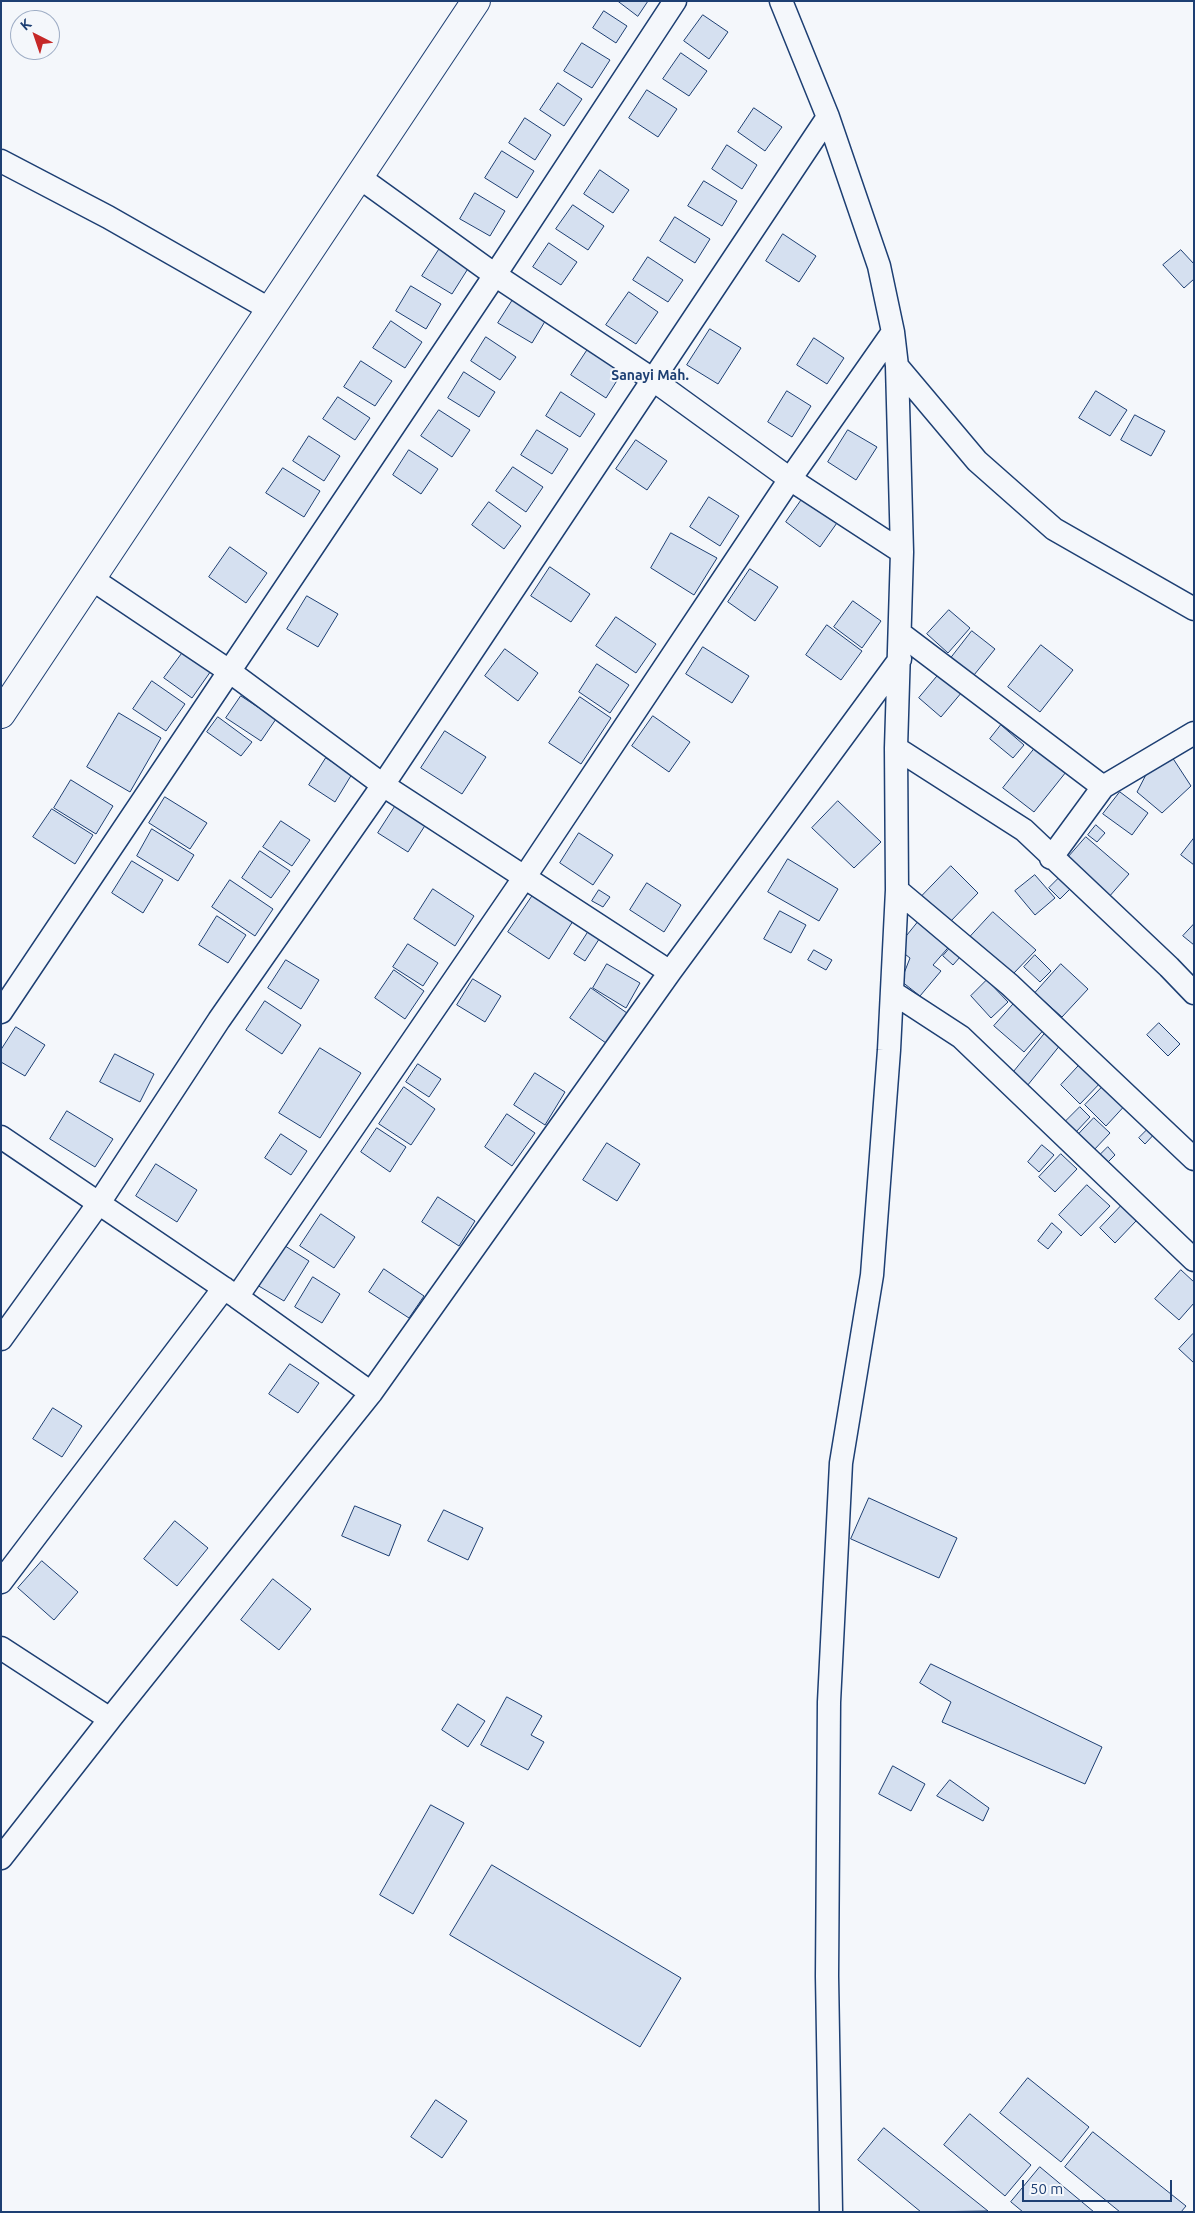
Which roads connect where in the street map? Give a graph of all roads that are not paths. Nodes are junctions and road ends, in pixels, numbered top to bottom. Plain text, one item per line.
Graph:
1 (476, 1) edge
2 (675, 1) edge
3 (781, 1) edge
4 (828, 117) junction
5 (1, 161) edge
6 (359, 177) junction
7 (495, 275) junction
8 (271, 310) junction
9 (893, 332) junction
10 (897, 366) junction
11 (652, 379) junction
12 (790, 479) junction
13 (902, 552) junction
14 (92, 579) junction
15 (1194, 609) edge
16 (901, 634) junction
17 (900, 659) junction
18 (229, 671) junction
19 (1, 714) edge
20 (1194, 733) edge
21 (896, 748) junction
22 (383, 785) junction
23 (1103, 787) junction
24 (1051, 858) junction
25 (524, 878) junction
26 (897, 890) junction
27 (670, 972) junction
28 (892, 992) junction
29 (1194, 993) edge
30 (1, 1012) edge
31 (1, 1136) edge
32 (1194, 1159) edge
33 (99, 1203) junction
34 (1194, 1260) edge
35 (231, 1293) junction
36 (1, 1339) edge
37 (371, 1393) junction
38 (1, 1582) edge
39 (1, 1648) edge
40 (110, 1719) junction
41 (1, 1858) edge
42 (831, 2212) edge

1 - 6 main road
2 - 7 street
3 - 4 street
4 - 9 street
4 - 11 street
5 - 8 street
6 - 7 street
6 - 8 main road
7 - 11 street
7 - 18 street
8 - 14 main road
9 - 10 street
9 - 12 street
10 - 13 street
10 - 15 street
11 - 12 street
11 - 22 street
12 - 13 street
12 - 25 street
13 - 16 street
14 - 18 street
14 - 19 main road
16 - 17 street
16 - 23 street
17 - 21 street
17 - 27 street
18 - 22 street
18 - 30 street
20 - 23 street
21 - 24 street
21 - 26 street
22 - 25 street
22 - 33 street
23 - 24 street
24 - 29 street
25 - 27 street
25 - 35 street
26 - 28 street
26 - 32 street
27 - 37 street
28 - 34 street
28 - 42 street
31 - 33 street
33 - 35 street
33 - 36 street
35 - 37 street
35 - 38 street
37 - 40 street
39 - 40 street
40 - 41 street

